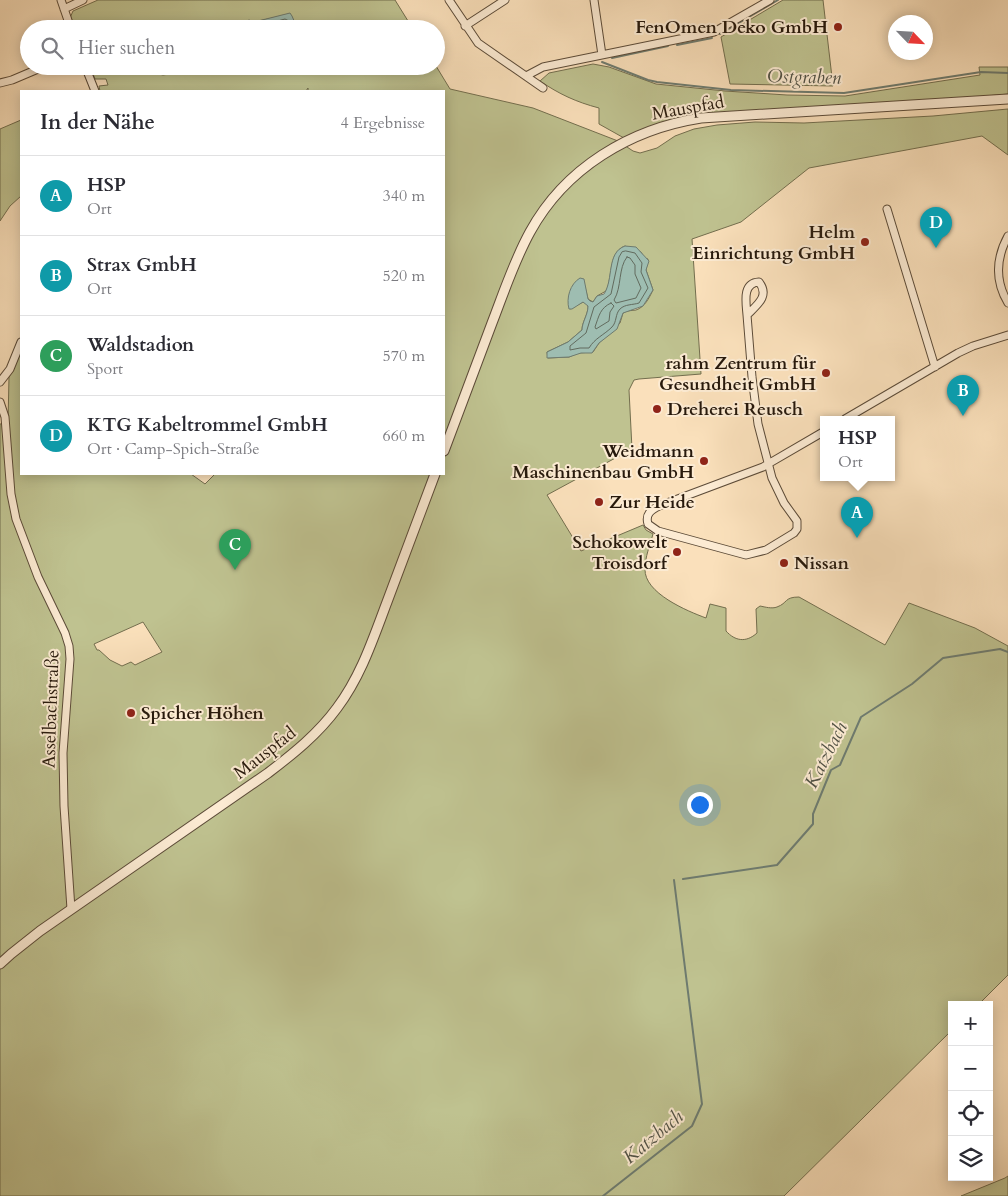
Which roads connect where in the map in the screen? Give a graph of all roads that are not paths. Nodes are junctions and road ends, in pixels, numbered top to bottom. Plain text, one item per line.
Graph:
1 (60, 0) edge
2 (83, 0) edge
3 (449, 0) edge
4 (505, 0) edge
5 (594, 0) edge
6 (770, 0) edge
7 (64, 9) junction
8 (68, 20) edge
9 (465, 26) junction
10 (602, 55) junction
11 (24, 75) edge
12 (89, 75) edge
13 (526, 76) junction
14 (0, 83) edge
15 (543, 88) dead end
16 (95, 90) edge
17 (1008, 99) edge
18 (887, 209) dead end
19 (1008, 236) edge
20 (1008, 303) edge
21 (747, 315) dead end
22 (1008, 335) edge
23 (20, 344) edge
24 (935, 367) junction
25 (0, 382) edge
26 (0, 402) edge
27 (850, 416) edge
28 (820, 434) edge
29 (445, 448) edge
30 (768, 464) junction
31 (435, 475) edge
32 (71, 909) junction
33 (0, 964) edge

1 - 7 street
2 - 7 street
3 - 9 street
4 - 9 street
5 - 10 street
6 - 10 street
7 - 8 street
9 - 13 street
10 - 13 street
11 - 14 street
12 - 16 street
13 - 15 street
17 - 29 street, Mauspfad
18 - 24 street
19 - 20 street
21 - 30 street
22 - 24 street
23 - 25 street
24 - 27 street
26 - 32 street, Asselbachstraße
28 - 30 street
30 - 30 street
31 - 32 street, Mauspfad
32 - 33 street, Mauspfad

